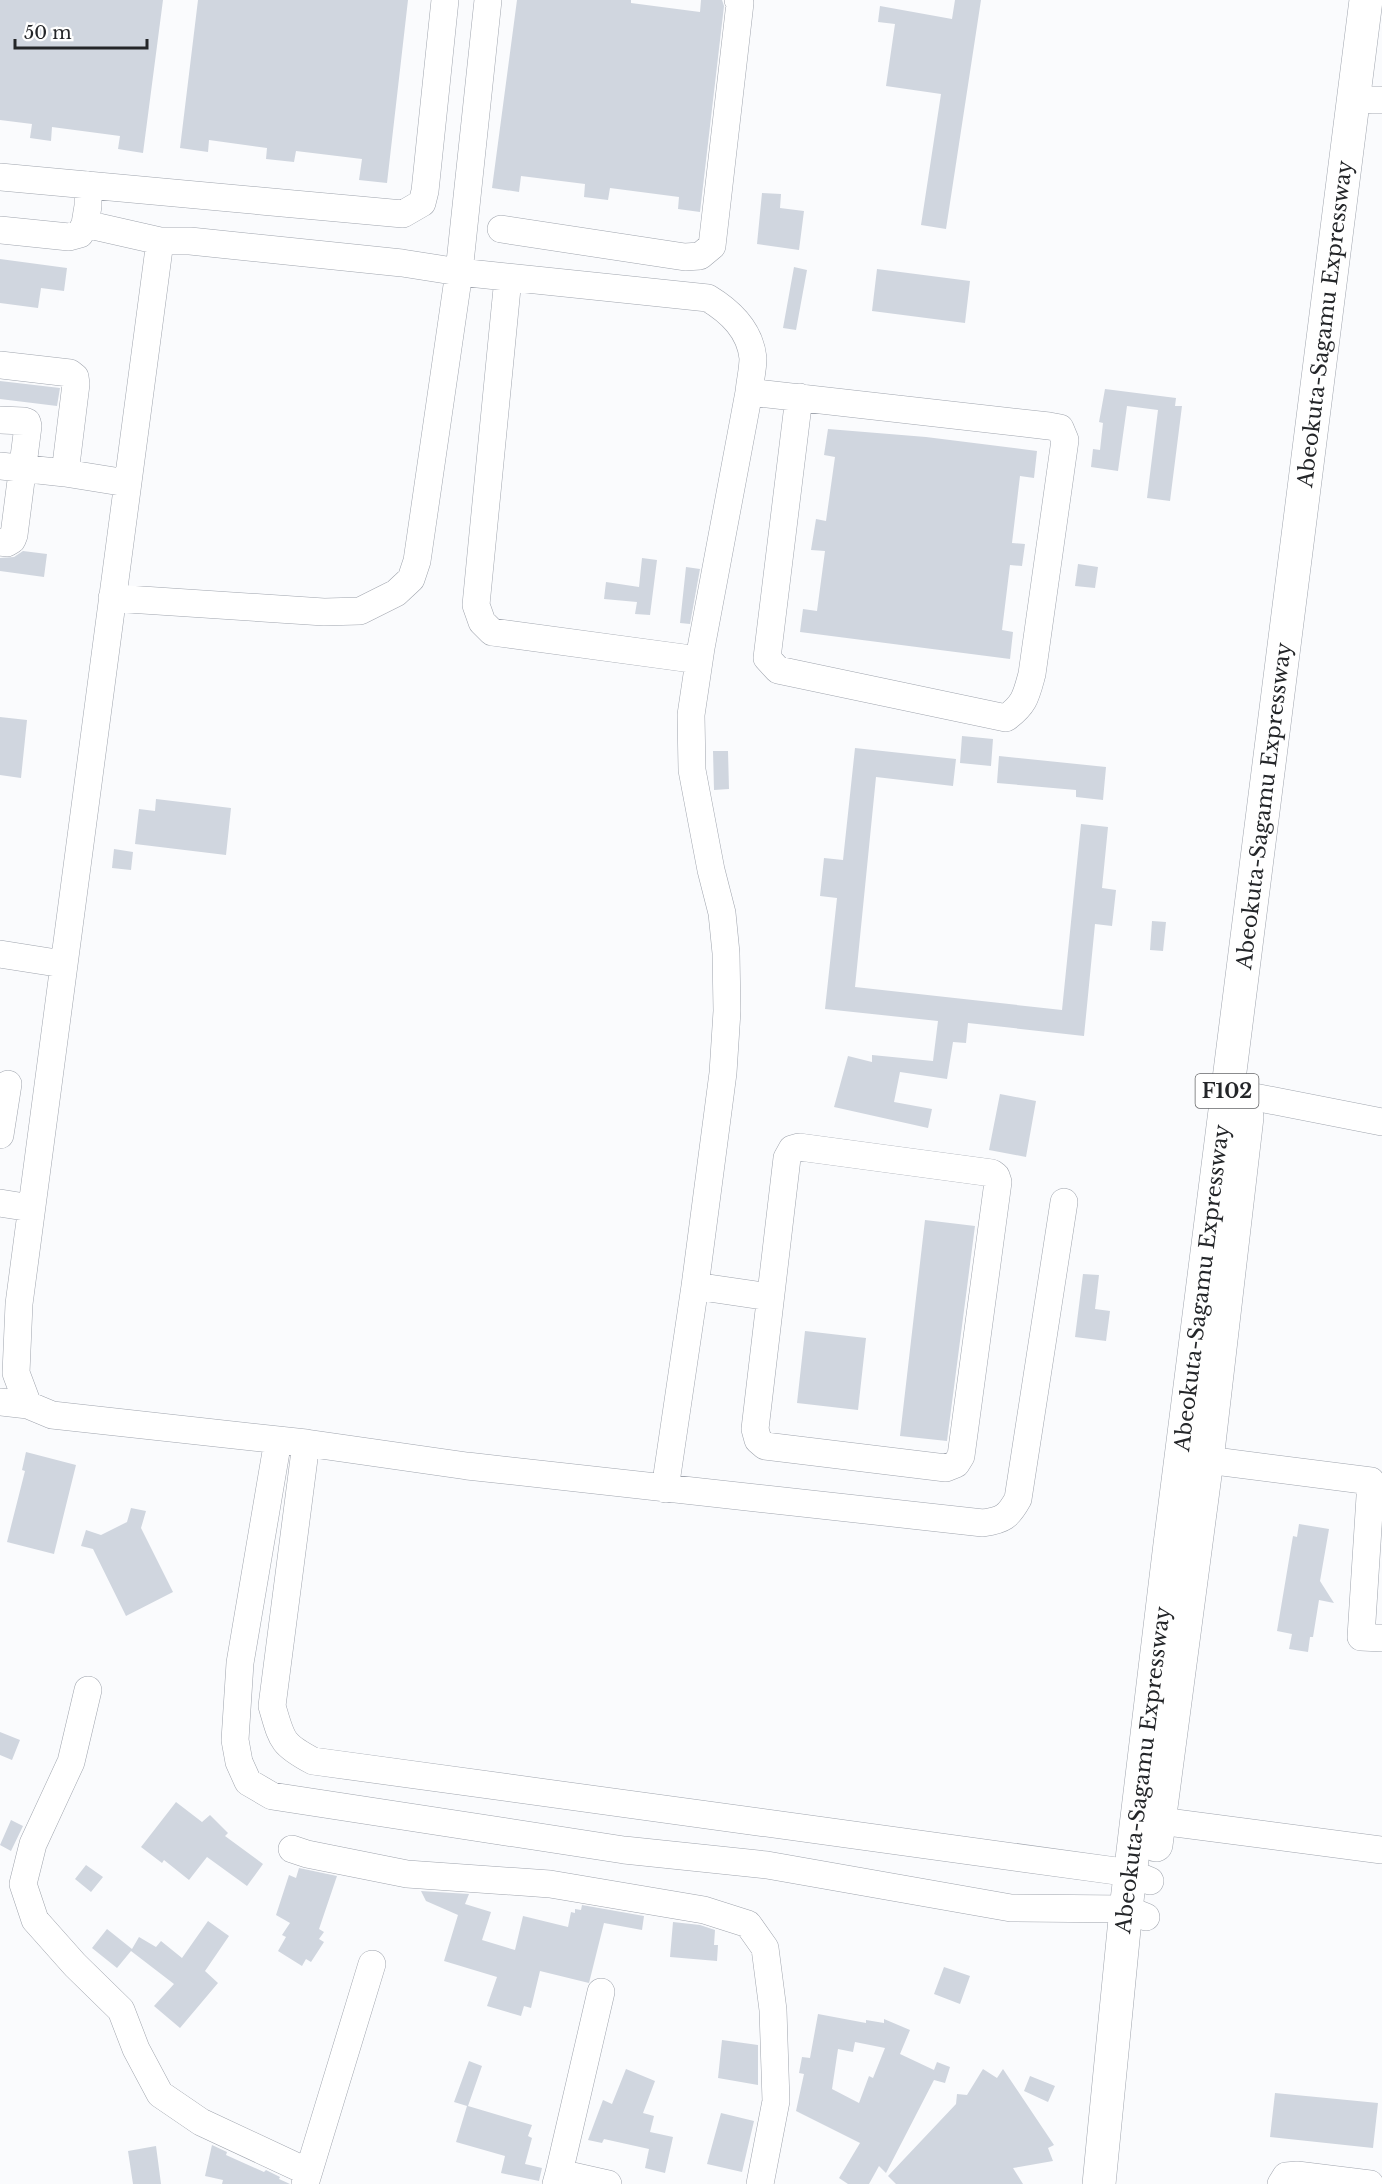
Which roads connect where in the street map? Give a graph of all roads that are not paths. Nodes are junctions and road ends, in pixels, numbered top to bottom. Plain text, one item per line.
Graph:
1 (445, 0) edge
2 (488, 0) edge
3 (738, 0) edge
4 (1366, 0) edge
5 (1382, 25) edge
6 (1377, 100) edge
7 (0, 177) edge
8 (88, 185) junction
9 (85, 224) junction
10 (501, 229) dead end
11 (0, 230) edge
12 (160, 241) junction
13 (630, 249) junction
14 (459, 272) junction
15 (508, 278) junction
16 (624, 291) junction
17 (0, 365) edge
18 (749, 392) junction
19 (799, 398) junction
20 (0, 420) edge
21 (11, 467) edge
22 (65, 473) junction
23 (127, 483) junction
24 (0, 542) edge
25 (112, 598) junction
26 (699, 660) junction
27 (0, 954) edge
28 (63, 964) junction
29 (8, 1084) dead end
30 (1249, 1096) junction
31 (1382, 1122) edge
32 (0, 1136) edge
33 (39, 1143) junction
34 (1064, 1202) dead end
35 (0, 1203) edge
36 (31, 1209) junction
37 (695, 1286) junction
38 (770, 1297) junction
39 (10, 1302) edge
40 (0, 1402) edge
41 (28, 1405) junction
42 (278, 1440) junction
43 (306, 1443) junction
44 (1207, 1460) junction
45 (1377, 1482) edge
46 (665, 1489) junction
47 (1375, 1548) edge
48 (1382, 1638) edge
49 (88, 1690) dead end
50 (1160, 1821) junction
51 (292, 1849) dead end
52 (1382, 1850) edge
53 (1141, 1877) junction
54 (1136, 1913) junction
55 (372, 1964) dead end
56 (601, 1992) dead end
57 (307, 2178) edge
58 (558, 2179) edge
59 (608, 2184) edge
60 (760, 2184) edge
61 (1099, 2184) edge
62 (1118, 2184) edge
63 (1281, 2184) edge
64 (1370, 2184) edge

1 - 8 street
2 - 14 street
3 - 13 street
4 - 53 highway, Abeokuta-Sagamu Expressway / F102
5 - 6 highway, Abeokuta-Sagamu Expressway / F102
6 - 30 highway, Abeokuta-Sagamu Expressway / F102
7 - 8 street
8 - 9 street
9 - 11 street
9 - 12 street
10 - 13 street
12 - 14 street
12 - 23 street
13 - 16 street
14 - 15 street
14 - 25 street
15 - 16 street
15 - 26 street
16 - 18 street
17 - 22 street
18 - 19 street
18 - 26 street
19 - 19 street
20 - 21 street
21 - 22 street
21 - 24 street
22 - 23 street
23 - 25 street
25 - 28 street
26 - 37 street
27 - 28 street
28 - 33 street
29 - 32 street
30 - 31 street
30 - 44 highway, Abeokuta-Sagamu Expressway / F102
32 - 33 street
33 - 36 street
34 - 46 street
35 - 36 street
36 - 39 street
37 - 38 street
37 - 46 street
38 - 38 street
39 - 41 street
40 - 41 street
41 - 42 street
42 - 43 street
42 - 54 street
43 - 46 street
43 - 53 street
44 - 45 street
44 - 50 highway, Abeokuta-Sagamu Expressway / F102
45 - 47 street
47 - 48 street
49 - 57 street
50 - 52 street
50 - 53 highway, Abeokuta-Sagamu Expressway / F102
51 - 60 street
53 - 54 highway, Abeokuta-Sagamu Expressway / F102
54 - 61 highway, Abeokuta-Sagamu Expressway / F102
54 - 62 highway, Abeokuta-Sagamu Expressway / F102
55 - 57 street
56 - 58 street
58 - 59 street
63 - 64 street

